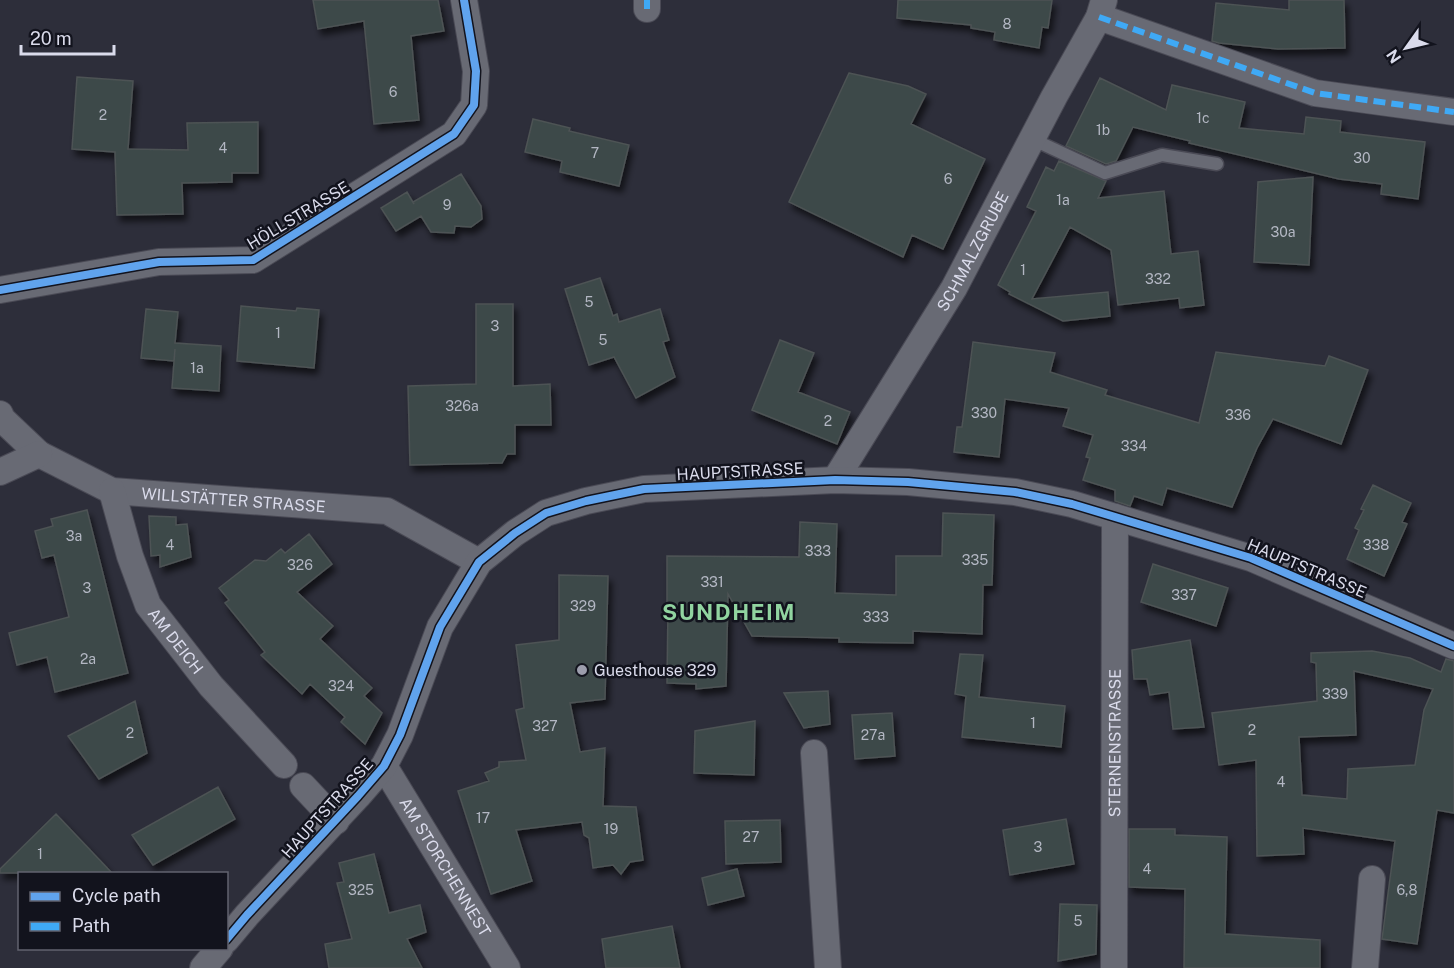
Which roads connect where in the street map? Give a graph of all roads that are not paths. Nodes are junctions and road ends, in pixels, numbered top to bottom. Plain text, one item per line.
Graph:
1 (464, 0) edge
2 (1101, 9) edge
3 (1454, 112) edge
4 (1032, 139) junction
5 (1217, 164) dead end
6 (0, 290) edge
7 (0, 414) edge
8 (39, 454) junction
9 (0, 472) edge
10 (835, 480) junction
11 (112, 491) junction
12 (1114, 517) junction
13 (479, 562) junction
14 (1454, 646) edge
15 (814, 753) dead end
16 (284, 765) dead end
17 (384, 766) junction
18 (303, 786) dead end
19 (336, 821) junction
20 (1372, 879) dead end
21 (228, 938) edge
22 (218, 950) edge
23 (204, 968) edge
24 (507, 968) edge
25 (828, 968) edge
26 (1114, 968) edge
27 (1365, 968) edge

1 - 6 street, HÖLLSTRASSE
2 - 3 street, SCHMALZGRUBE
2 - 4 street, SCHMALZGRUBE
4 - 5 lane
4 - 10 street, SCHMALZGRUBE
7 - 8 street, WILLSTÄTTER STRASSE
8 - 9 street
8 - 11 street, WILLSTÄTTER STRASSE
10 - 12 street, HAUPTSTRASSE
10 - 13 street, HAUPTSTRASSE
11 - 13 street, WILLSTÄTTER STRASSE
11 - 16 street, AM DEICH
12 - 14 street, HAUPTSTRASSE
12 - 26 street, STERNENSTRASSE
13 - 17 street, HAUPTSTRASSE
15 - 25 street
17 - 19 street, HAUPTSTRASSE
17 - 24 street, AM STORCHENNEST
18 - 19 street
19 - 21 street, HAUPTSTRASSE
20 - 27 street
22 - 23 street

